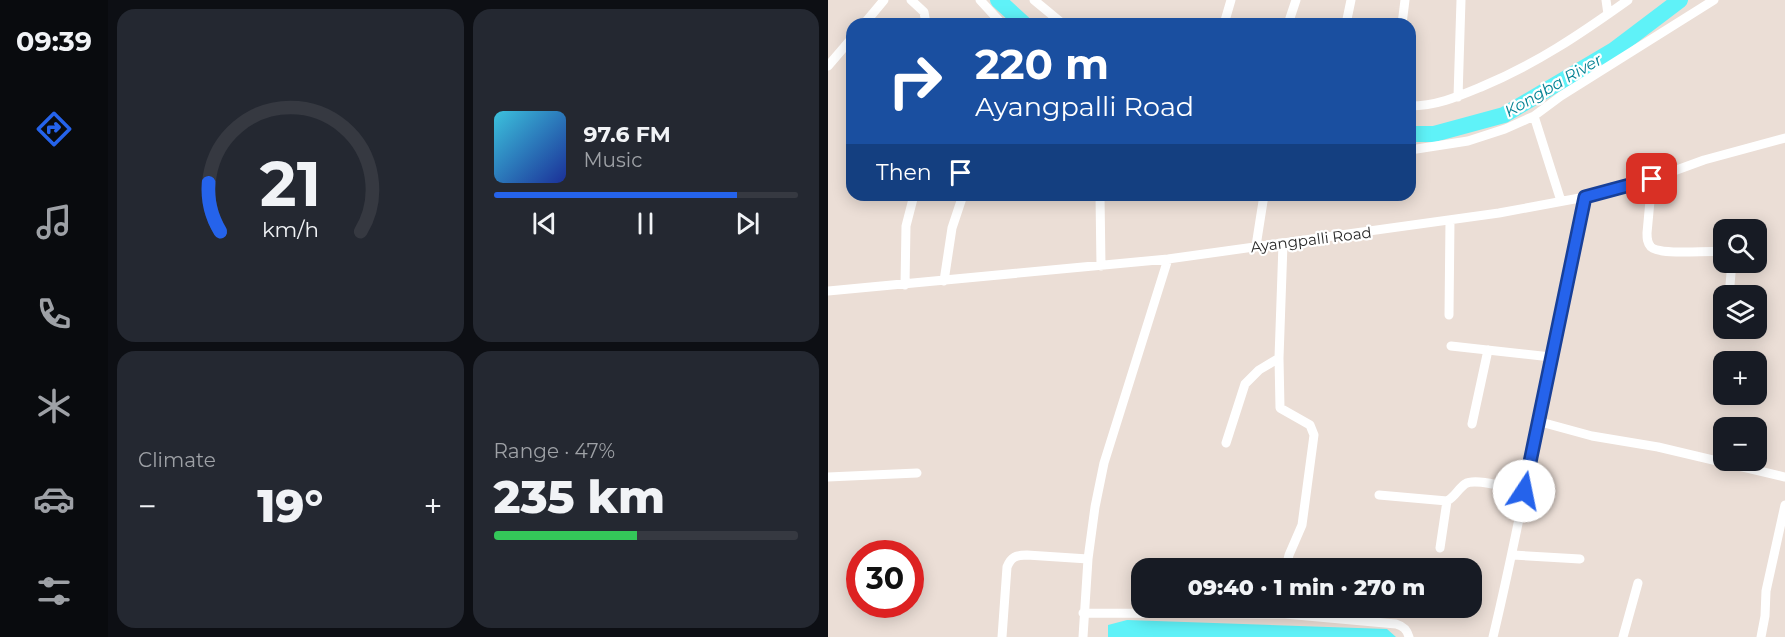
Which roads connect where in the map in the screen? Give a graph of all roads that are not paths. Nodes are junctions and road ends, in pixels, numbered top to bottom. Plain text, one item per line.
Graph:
1 (884, 0) edge
2 (911, 0) edge
3 (980, 0) edge
4 (1034, 0) edge
5 (1231, 0) edge
6 (1296, 0) edge
7 (1351, 0) edge
8 (1405, 0) edge
9 (1461, 0) edge
10 (1606, 0) edge
11 (1628, 0) edge
12 (1714, 0) edge
13 (1608, 14) junction
14 (869, 18) edge
15 (925, 18) edge
16 (996, 18) edge
17 (1056, 18) edge
18 (1226, 18) edge
19 (1290, 18) edge
20 (1347, 18) edge
21 (1403, 18) edge
22 (846, 45) edge
23 (828, 66) edge
24 (1458, 97) junction
25 (1416, 106) edge
26 (1534, 116) junction
27 (1785, 138) edge
28 (1416, 149) edge
29 (1652, 179) junction
30 (1585, 197) junction
31 (912, 201) edge
32 (961, 201) edge
33 (1098, 201) edge
34 (1263, 201) edge
35 (1561, 201) junction
36 (1450, 220) junction
37 (1283, 244) junction
38 (1256, 246) junction
39 (1713, 252) edge
40 (1168, 259) junction
41 (1101, 266) junction
42 (944, 281) junction
43 (905, 285) junction
44 (828, 291) edge
45 (1449, 315) dead end
46 (1451, 346) dead end
47 (1488, 350) junction
48 (1551, 357) junction
49 (1279, 358) junction
50 (1537, 421) junction
51 (1472, 424) dead end
52 (1226, 443) dead end
53 (917, 473) dead end
54 (828, 477) edge
55 (1785, 477) edge
56 (1524, 491) junction
57 (1379, 495) dead end
58 (1447, 501) junction
59 (1785, 505) edge
60 (1440, 548) dead end
61 (1513, 555) junction
62 (1290, 558) edge
63 (1088, 559) junction
64 (1580, 559) dead end
65 (1638, 583) dead end
66 (1083, 613) junction
67 (1131, 613) edge
68 (1345, 618) edge
69 (1002, 637) edge
70 (1083, 637) edge
71 (1409, 637) edge
72 (1492, 637) edge
73 (1623, 637) edge
74 (1761, 637) edge

1 - 14 street
2 - 15 street
3 - 16 street
4 - 17 street
5 - 18 street
6 - 19 street
7 - 20 street
8 - 21 street
9 - 24 street
10 - 13 street
11 - 13 street
12 - 26 street
13 - 24 street
22 - 23 street
24 - 25 street
26 - 28 street
26 - 35 street
27 - 29 street, Ayangpalli Road
29 - 30 street, Ayangpalli Road
29 - 39 street
30 - 35 street, Ayangpalli Road
30 - 48 street
31 - 43 street
32 - 42 street
33 - 41 street
34 - 38 street
35 - 36 street, Ayangpalli Road
36 - 37 street, Ayangpalli Road
36 - 45 street
37 - 38 street, Ayangpalli Road
37 - 49 street
38 - 40 street, Ayangpalli Road
40 - 41 street, Ayangpalli Road
40 - 63 street
41 - 42 street, Ayangpalli Road
42 - 43 street, Ayangpalli Road
43 - 44 street, Ayangpalli Road
46 - 47 street
47 - 48 street
47 - 51 street
48 - 50 street
49 - 52 street
49 - 62 street
50 - 55 street
50 - 56 street
53 - 54 street
56 - 58 street
56 - 61 street
57 - 58 street
58 - 60 street
59 - 74 street
61 - 64 street
61 - 72 street
63 - 66 street
63 - 69 street
65 - 73 street
66 - 67 street
66 - 70 street
68 - 71 street

